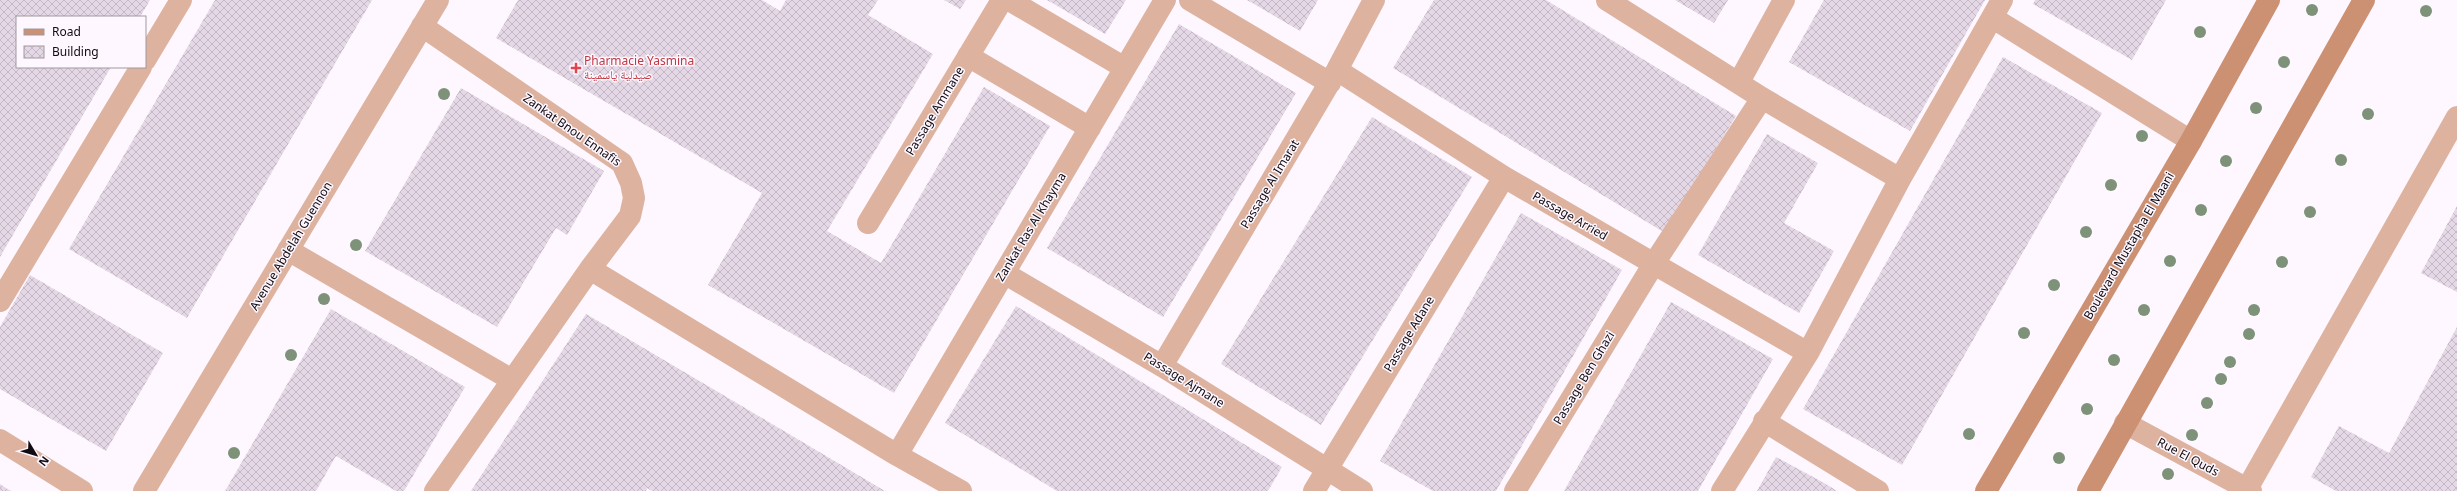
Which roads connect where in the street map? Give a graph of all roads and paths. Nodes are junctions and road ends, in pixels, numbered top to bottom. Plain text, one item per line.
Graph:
1 (181, 0) edge
2 (438, 0) edge
3 (1002, 0) edge
4 (1009, 0) edge
5 (1165, 0) edge
6 (1190, 0) edge
7 (1374, 0) edge
8 (1607, 0) edge
9 (1784, 0) edge
10 (2269, 0) edge
11 (2364, 0) edge
12 (1998, 9) edge
13 (422, 26) junction
14 (968, 56) junction
15 (146, 58) edge
16 (140, 68) edge
17 (1125, 68) junction
18 (1334, 76) junction
19 (1738, 82) junction
20 (1762, 98) junction
21 (2457, 117) edge
22 (1090, 128) junction
23 (2190, 141) junction
24 (1504, 177) junction
25 (1900, 179) junction
26 (868, 223) dead end
27 (288, 250) junction
28 (1653, 265) junction
29 (590, 269) junction
30 (1004, 273) junction
31 (0, 301) edge
32 (1808, 352) junction
33 (1162, 366) junction
34 (512, 380) junction
35 (1764, 421) junction
36 (2125, 423) junction
37 (0, 440) edge
38 (896, 455) junction
39 (1327, 470) junction
40 (2220, 484) edge
41 (957, 490) edge
42 (2249, 490) edge
43 (82, 491) edge
44 (144, 491) edge
45 (435, 491) edge
46 (1314, 491) edge
47 (1362, 491) edge
48 (1515, 491) edge
49 (1722, 491) edge
50 (1878, 491) edge
51 (1986, 491) edge
52 (2088, 491) edge

1 - 15 street
2 - 13 street, Avenue Abdelah Guennon
3 - 14 street, Passage Ammane
4 - 17 street
5 - 17 street, Zankat Ras Al Khayma
6 - 18 street, Passage Arried
7 - 18 street, Passage Al Imarat
8 - 19 street
9 - 19 street
10 - 23 street, Boulevard Mustapha El Maani
11 - 36 street
12 - 23 street
12 - 25 street
13 - 27 street, Avenue Abdelah Guennon
13 - 29 street, Zankat Bnou Ennafis
14 - 22 street
14 - 26 street, Passage Ammane
16 - 31 street
17 - 22 street, Zankat Ras Al Khayma
18 - 24 street, Passage Arried
18 - 33 street, Passage Al Imarat
19 - 20 street
20 - 25 street
20 - 28 street, Passage Ben Ghazi
21 - 42 street
22 - 30 street, Zankat Ras Al Khayma
23 - 51 street, Boulevard Mustapha El Maani
24 - 28 street, Passage Arried
24 - 39 street, Passage Adane
25 - 32 street
27 - 34 street
27 - 44 street, Avenue Abdelah Guennon
28 - 32 street, Passage Arried
28 - 48 street, Passage Ben Ghazi
29 - 34 street, Zankat Bnou Ennafis
29 - 38 street
30 - 33 street, Passage Ajmane
30 - 38 street, Zankat Ras Al Khayma
32 - 35 street
33 - 39 street, Passage Ajmane
34 - 45 street, Zankat Bnou Ennafis
35 - 49 street
35 - 50 street
36 - 40 street, Rue El Quds
36 - 52 street
37 - 43 street
38 - 41 street
39 - 46 street, Passage Adane
39 - 47 street, Passage Ajmane
40 - 42 street, Rue El Quds

